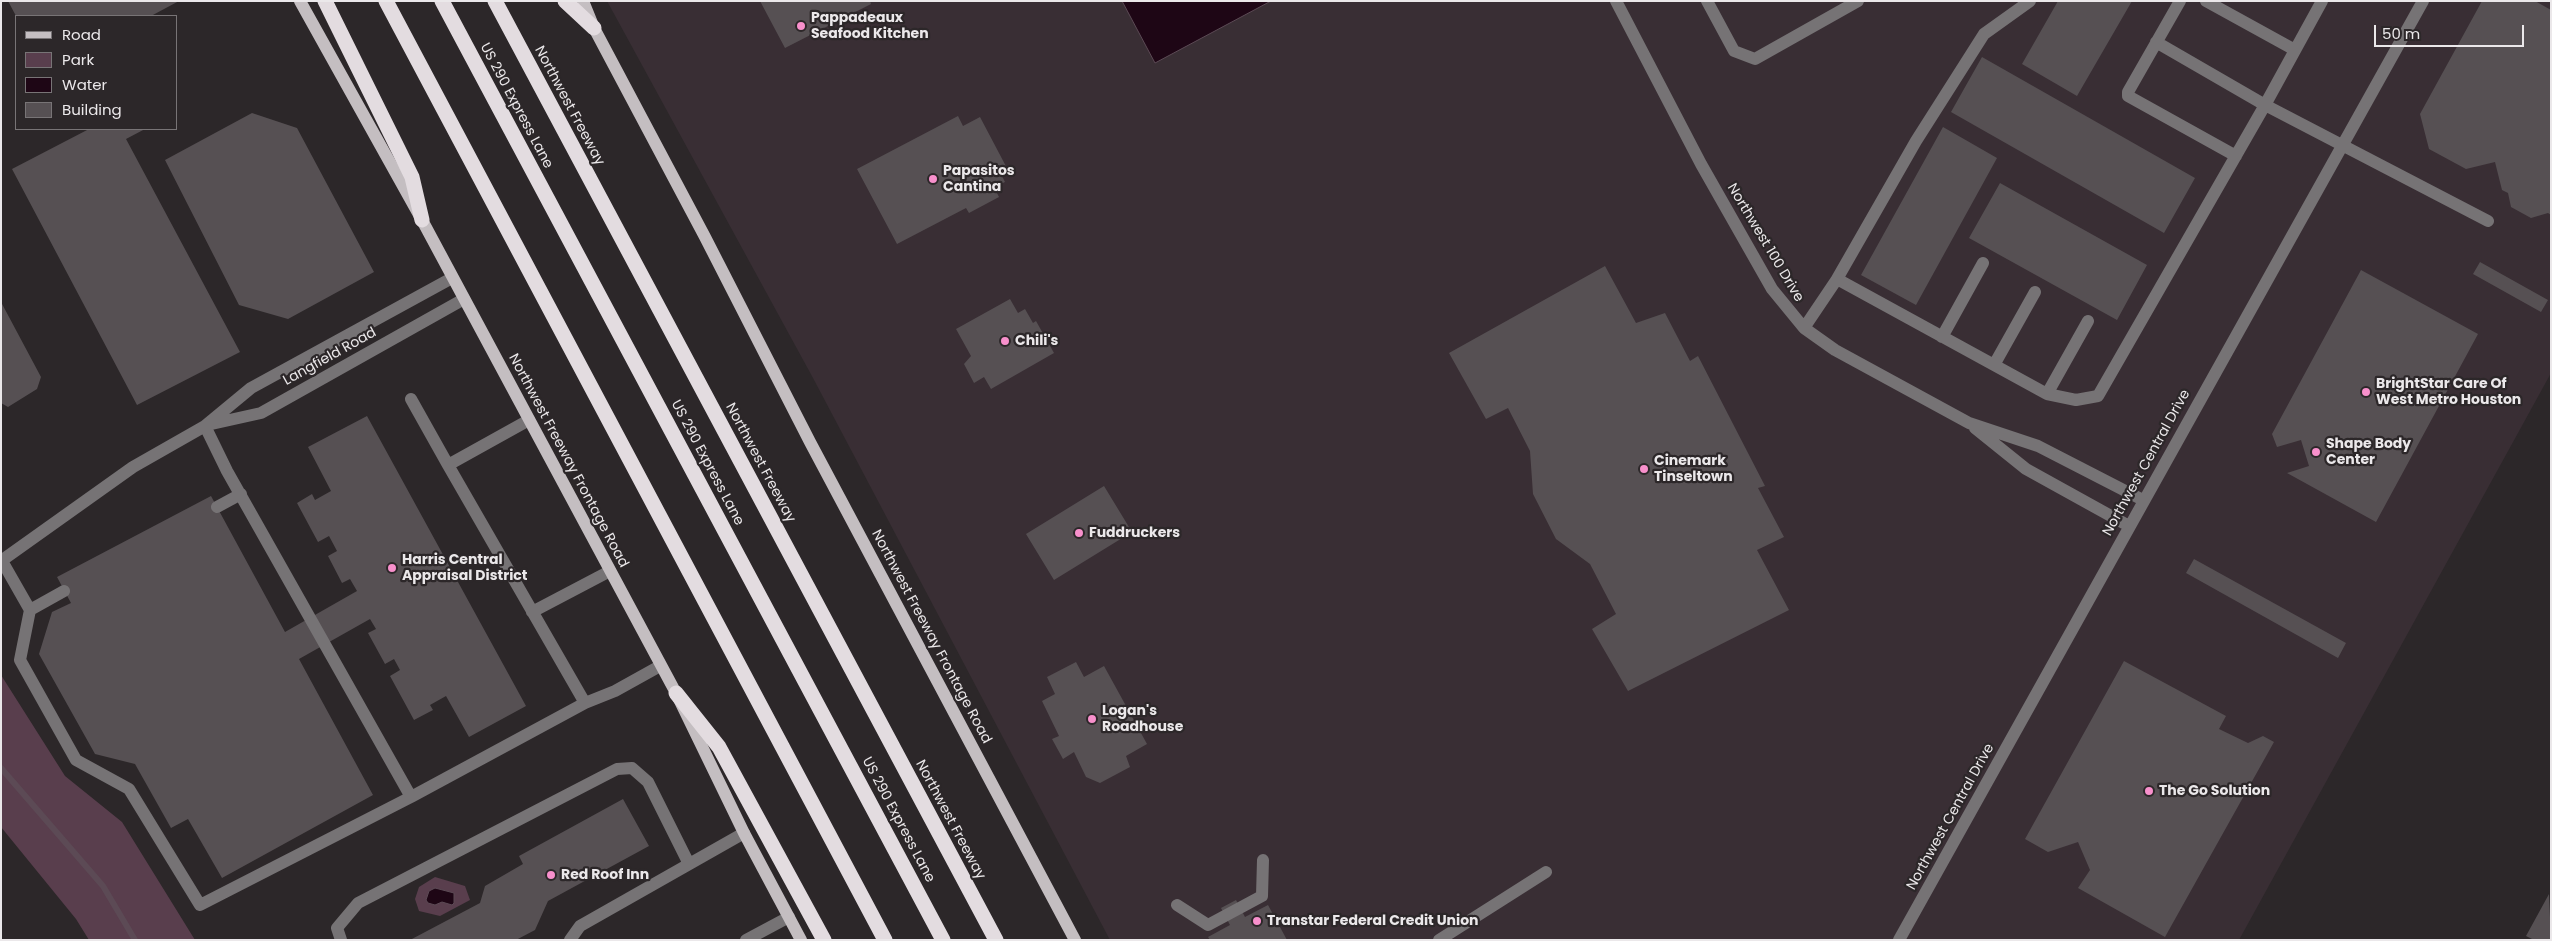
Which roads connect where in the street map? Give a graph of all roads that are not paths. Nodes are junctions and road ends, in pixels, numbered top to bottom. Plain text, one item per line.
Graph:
1 (300, 1) edge
2 (325, 1) edge
3 (386, 1) edge
4 (442, 1) edge
5 (495, 1) edge
6 (565, 1) edge
7 (583, 1) edge
8 (1616, 1) edge
9 (1707, 1) edge
10 (1858, 1) edge
11 (2030, 1) edge
12 (2180, 1) edge
13 (2206, 1) edge
14 (2322, 1) edge
15 (2423, 1) edge
16 (594, 28) junction
17 (2156, 42) junction
18 (2295, 50) junction
19 (2265, 105) junction
20 (2343, 144) junction
21 (2236, 156) junction
22 (422, 220) junction
23 (2488, 222) dead end
24 (1983, 263) dead end
25 (452, 278) junction
26 (1837, 279) junction
27 (2035, 292) dead end
28 (464, 299) junction
29 (2088, 321) dead end
30 (1804, 328) junction
31 (1942, 337) junction
32 (1994, 366) junction
33 (2047, 394) junction
34 (412, 398) dead end
35 (530, 420) junction
36 (1969, 423) junction
37 (205, 426) junction
38 (448, 465) junction
39 (241, 494) junction
40 (2143, 500) junction
41 (217, 507) dead end
42 (2129, 526) junction
43 (2, 561) edge
44 (610, 571) junction
45 (64, 591) dead end
46 (30, 610) junction
47 (532, 612) junction
48 (660, 666) junction
49 (676, 693) junction
50 (585, 703) junction
51 (411, 797) junction
52 (744, 833) junction
53 (1263, 860) dead end
54 (689, 864) junction
55 (1546, 872) dead end
56 (1177, 906) dead end
57 (789, 917) junction
58 (341, 940) edge
59 (570, 940) edge
60 (746, 940) edge
61 (801, 940) edge
62 (824, 940) edge
63 (885, 940) edge
64 (943, 940) edge
65 (996, 940) edge
66 (1075, 940) edge
67 (1439, 940) edge
68 (1899, 940) edge

1 - 22 main road, Northwest Freeway Frontage Road
2 - 22 highway
3 - 63 highway
4 - 64 highway, US 290 Express Lane
5 - 65 highway, Northwest Freeway
6 - 16 highway
7 - 16 main road, Northwest Freeway Frontage Road
8 - 30 street, Northwest 100 Drive
9 - 10 street
11 - 26 street
12 - 17 street
13 - 18 street
14 - 18 street
15 - 20 street, Northwest Central Drive
16 - 66 main road, Northwest Freeway Frontage Road
17 - 19 street
17 - 21 street
18 - 19 street
19 - 20 street
19 - 21 street
20 - 23 street
20 - 40 street, Northwest Central Drive
21 - 33 street
22 - 25 main road, Northwest Freeway Frontage Road
24 - 31 street
25 - 28 main road, Northwest Freeway Frontage Road
25 - 37 street, Langfield Road
26 - 30 street
26 - 31 street
27 - 32 street
28 - 35 main road, Northwest Freeway Frontage Road
28 - 37 street, Langfield Road
29 - 33 street
30 - 36 street, Northwest 100 Drive
31 - 32 street
32 - 33 street
34 - 38 street
35 - 38 street
35 - 44 main road, Northwest Freeway Frontage Road
36 - 40 street, Northwest 100 Drive
36 - 42 street, Northwest 100 Drive
37 - 39 street
37 - 43 street, Langfield Road
38 - 47 street
39 - 41 street
39 - 51 street
40 - 42 street, Northwest Central Drive
42 - 68 street, Northwest Central Drive
43 - 46 street
44 - 47 street
44 - 48 main road, Northwest Freeway Frontage Road
45 - 46 street
46 - 51 street
47 - 50 street
48 - 49 main road, Northwest Freeway Frontage Road
48 - 50 street
49 - 52 main road, Northwest Freeway Frontage Road
49 - 62 highway
50 - 51 street
52 - 54 street
52 - 57 main road, Northwest Freeway Frontage Road
53 - 56 street
54 - 58 street
54 - 59 street
55 - 67 street
57 - 60 street
57 - 61 main road, Northwest Freeway Frontage Road

